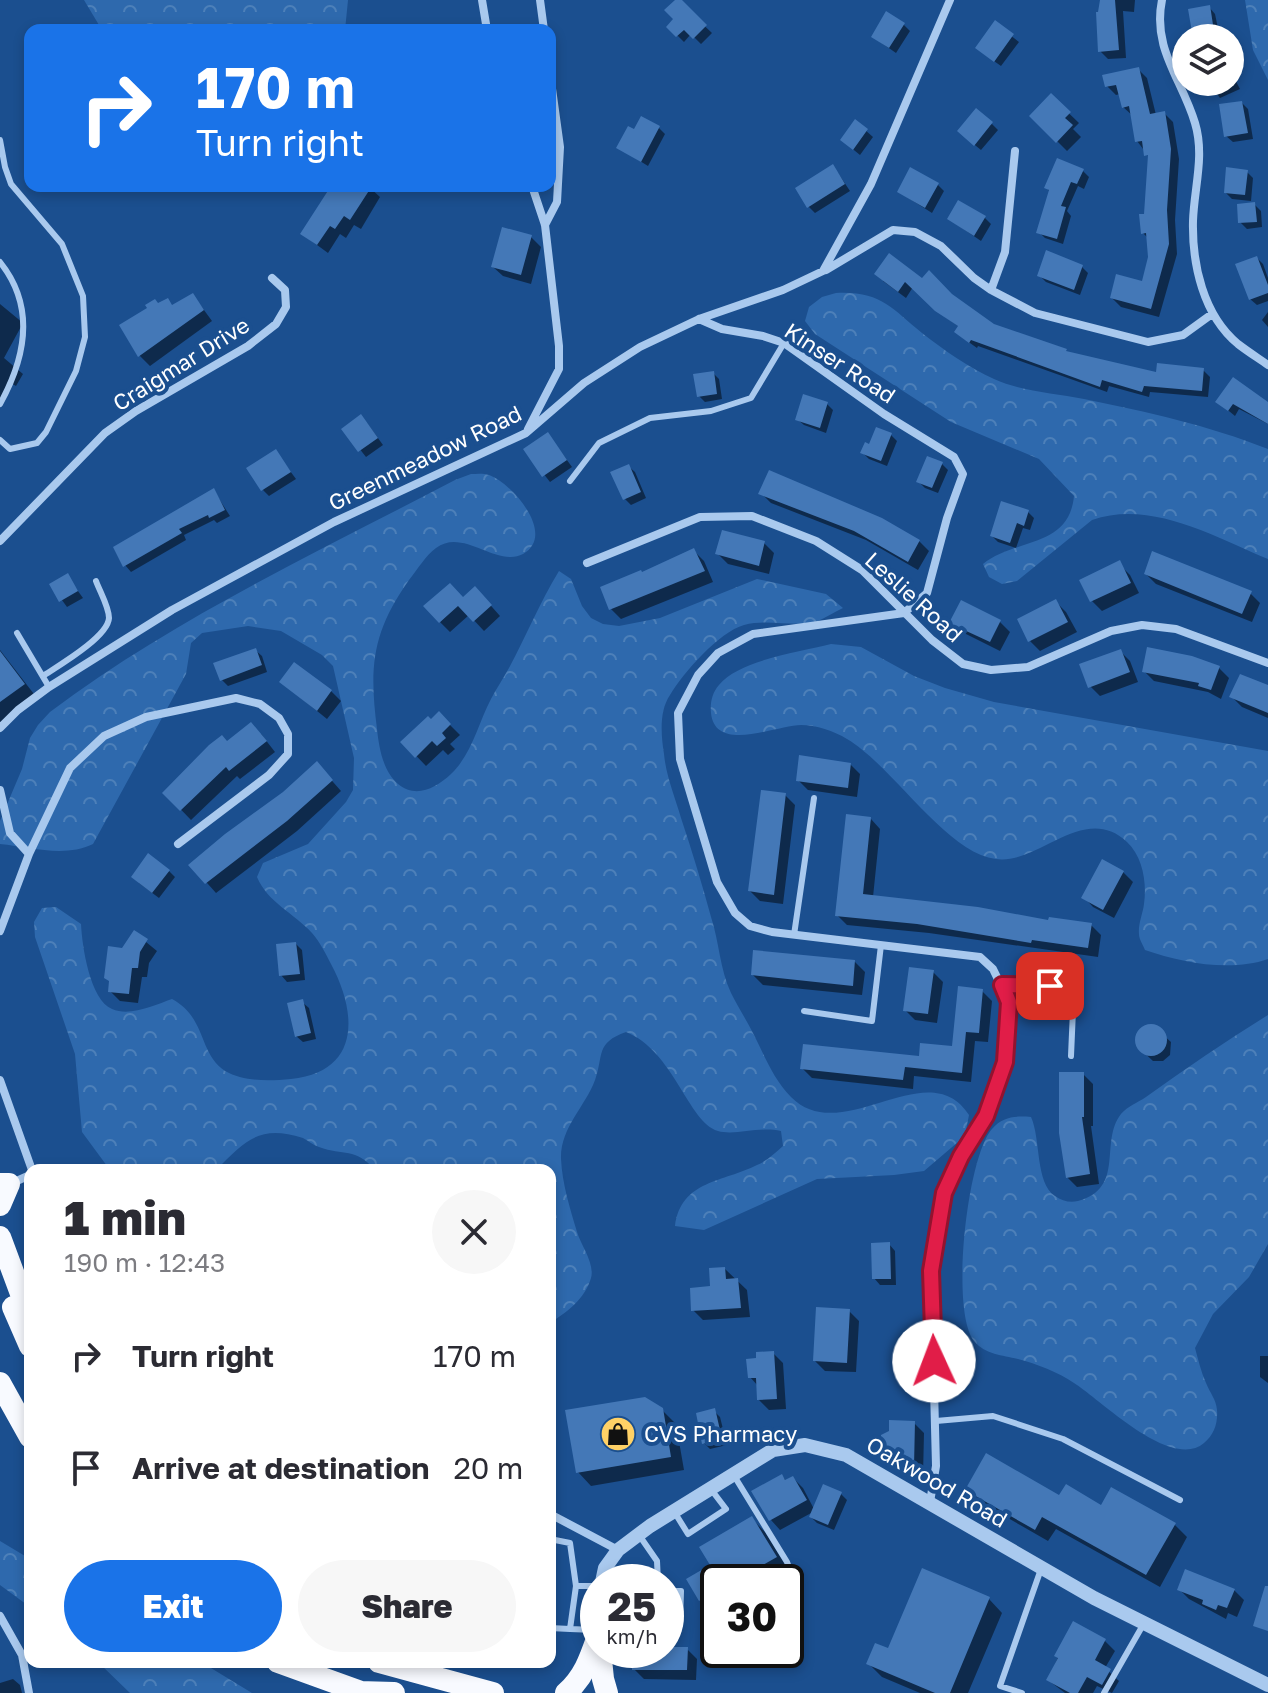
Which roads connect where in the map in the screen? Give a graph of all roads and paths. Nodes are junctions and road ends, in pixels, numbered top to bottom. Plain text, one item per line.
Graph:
1 (482, 0) edge
2 (540, 0) edge
3 (950, 0) edge
4 (1162, 0) edge
5 (486, 24) edge
6 (543, 24) edge
7 (556, 118) edge
8 (0, 140) edge
9 (1015, 151) dead end
10 (534, 192) edge
11 (545, 225) junction
12 (0, 262) edge
13 (823, 271) junction
14 (272, 278) dead end
15 (991, 290) junction
16 (1212, 314) junction
17 (699, 319) junction
18 (784, 343) junction
19 (1268, 365) edge
20 (0, 404) edge
21 (526, 433) junction
22 (0, 440) edge
23 (570, 481) dead end
24 (0, 541) edge
25 (587, 563) dead end
26 (96, 581) dead end
27 (904, 613) junction
28 (17, 633) dead end
29 (1268, 663) edge
30 (43, 676) junction
31 (49, 687) junction
32 (0, 728) edge
33 (0, 790) edge
34 (814, 798) dead end
35 (178, 844) dead end
36 (29, 854) junction
37 (0, 931) edge
38 (794, 935) junction
39 (881, 945) junction
40 (1002, 985) junction
41 (804, 1011) dead end
42 (1071, 1056) dead end
43 (0, 1080) edge
44 (18, 1178) edge
45 (0, 1205) edge
46 (0, 1237) edge
47 (0, 1270) edge
48 (24, 1302) edge
49 (24, 1331) edge
50 (0, 1383) edge
51 (936, 1421) junction
52 (24, 1426) edge
53 (733, 1474) junction
54 (710, 1488) junction
55 (1180, 1500) dead end
56 (930, 1502) junction
57 (674, 1511) junction
58 (556, 1517) edge
59 (638, 1534) junction
60 (556, 1540) edge
61 (618, 1550) junction
62 (608, 1564) edge
63 (657, 1564) edge
64 (788, 1564) edge
65 (1041, 1569) junction
66 (576, 1586) junction
67 (580, 1586) edge
68 (0, 1616) edge
69 (1143, 1625) junction
70 (556, 1628) edge
71 (570, 1629) junction
72 (580, 1630) edge
73 (24, 1666) edge
74 (24, 1668) edge
75 (294, 1668) edge
76 (401, 1668) edge
77 (586, 1668) edge
78 (597, 1668) edge
79 (601, 1668) edge
80 (1268, 1685) edge
81 (29, 1693) edge
82 (361, 1693) edge
83 (394, 1693) edge
84 (493, 1693) edge
85 (566, 1693) edge
86 (595, 1693) edge
87 (607, 1693) edge
88 (1022, 1693) edge
89 (1104, 1693) edge

1 - 5 street
2 - 6 street
3 - 13 street
4 - 16 street
7 - 11 street
8 - 22 lane
9 - 15 street
10 - 11 street
11 - 21 street
12 - 20 lane
13 - 15 street, Greenmeadow Road
13 - 17 street, Greenmeadow Road
14 - 24 street, Craigmar Drive
15 - 16 street, Greenmeadow Road
16 - 19 street
17 - 18 street, Kinser Road
17 - 21 street, Greenmeadow Road
18 - 23 lane
18 - 27 street, Kinser Road
21 - 31 street, Greenmeadow Road
25 - 27 street, Leslie Road
26 - 30 lane
27 - 29 street, Leslie Road
27 - 38 street
28 - 30 lane
30 - 31 lane
31 - 32 street, Greenmeadow Road
33 - 36 street
34 - 38 lane
35 - 36 street
36 - 37 street
38 - 39 street
39 - 40 street
39 - 41 lane
40 - 42 lane
40 - 51 street
43 - 44 street
44 - 45 highway
46 - 48 highway
47 - 49 highway
50 - 52 highway
51 - 55 lane
51 - 56 street
53 - 54 street, Oakwood Road
53 - 56 street, Oakwood Road
53 - 64 lane
54 - 57 street, Oakwood Road
54 - 57 lane
56 - 65 street, Oakwood Road
57 - 59 street, Oakwood Road
58 - 61 street
59 - 61 street, Oakwood Road
59 - 63 lane
60 - 66 lane
61 - 62 street, Oakwood Road
65 - 69 street, Oakwood Road
65 - 88 lane
66 - 67 lane
66 - 71 lane
68 - 73 street
69 - 80 street, Oakwood Road
69 - 89 lane
70 - 71 lane
71 - 72 lane
74 - 81 street
75 - 82 highway
76 - 84 highway
77 - 85 highway
78 - 86 street
79 - 87 highway
82 - 83 highway

